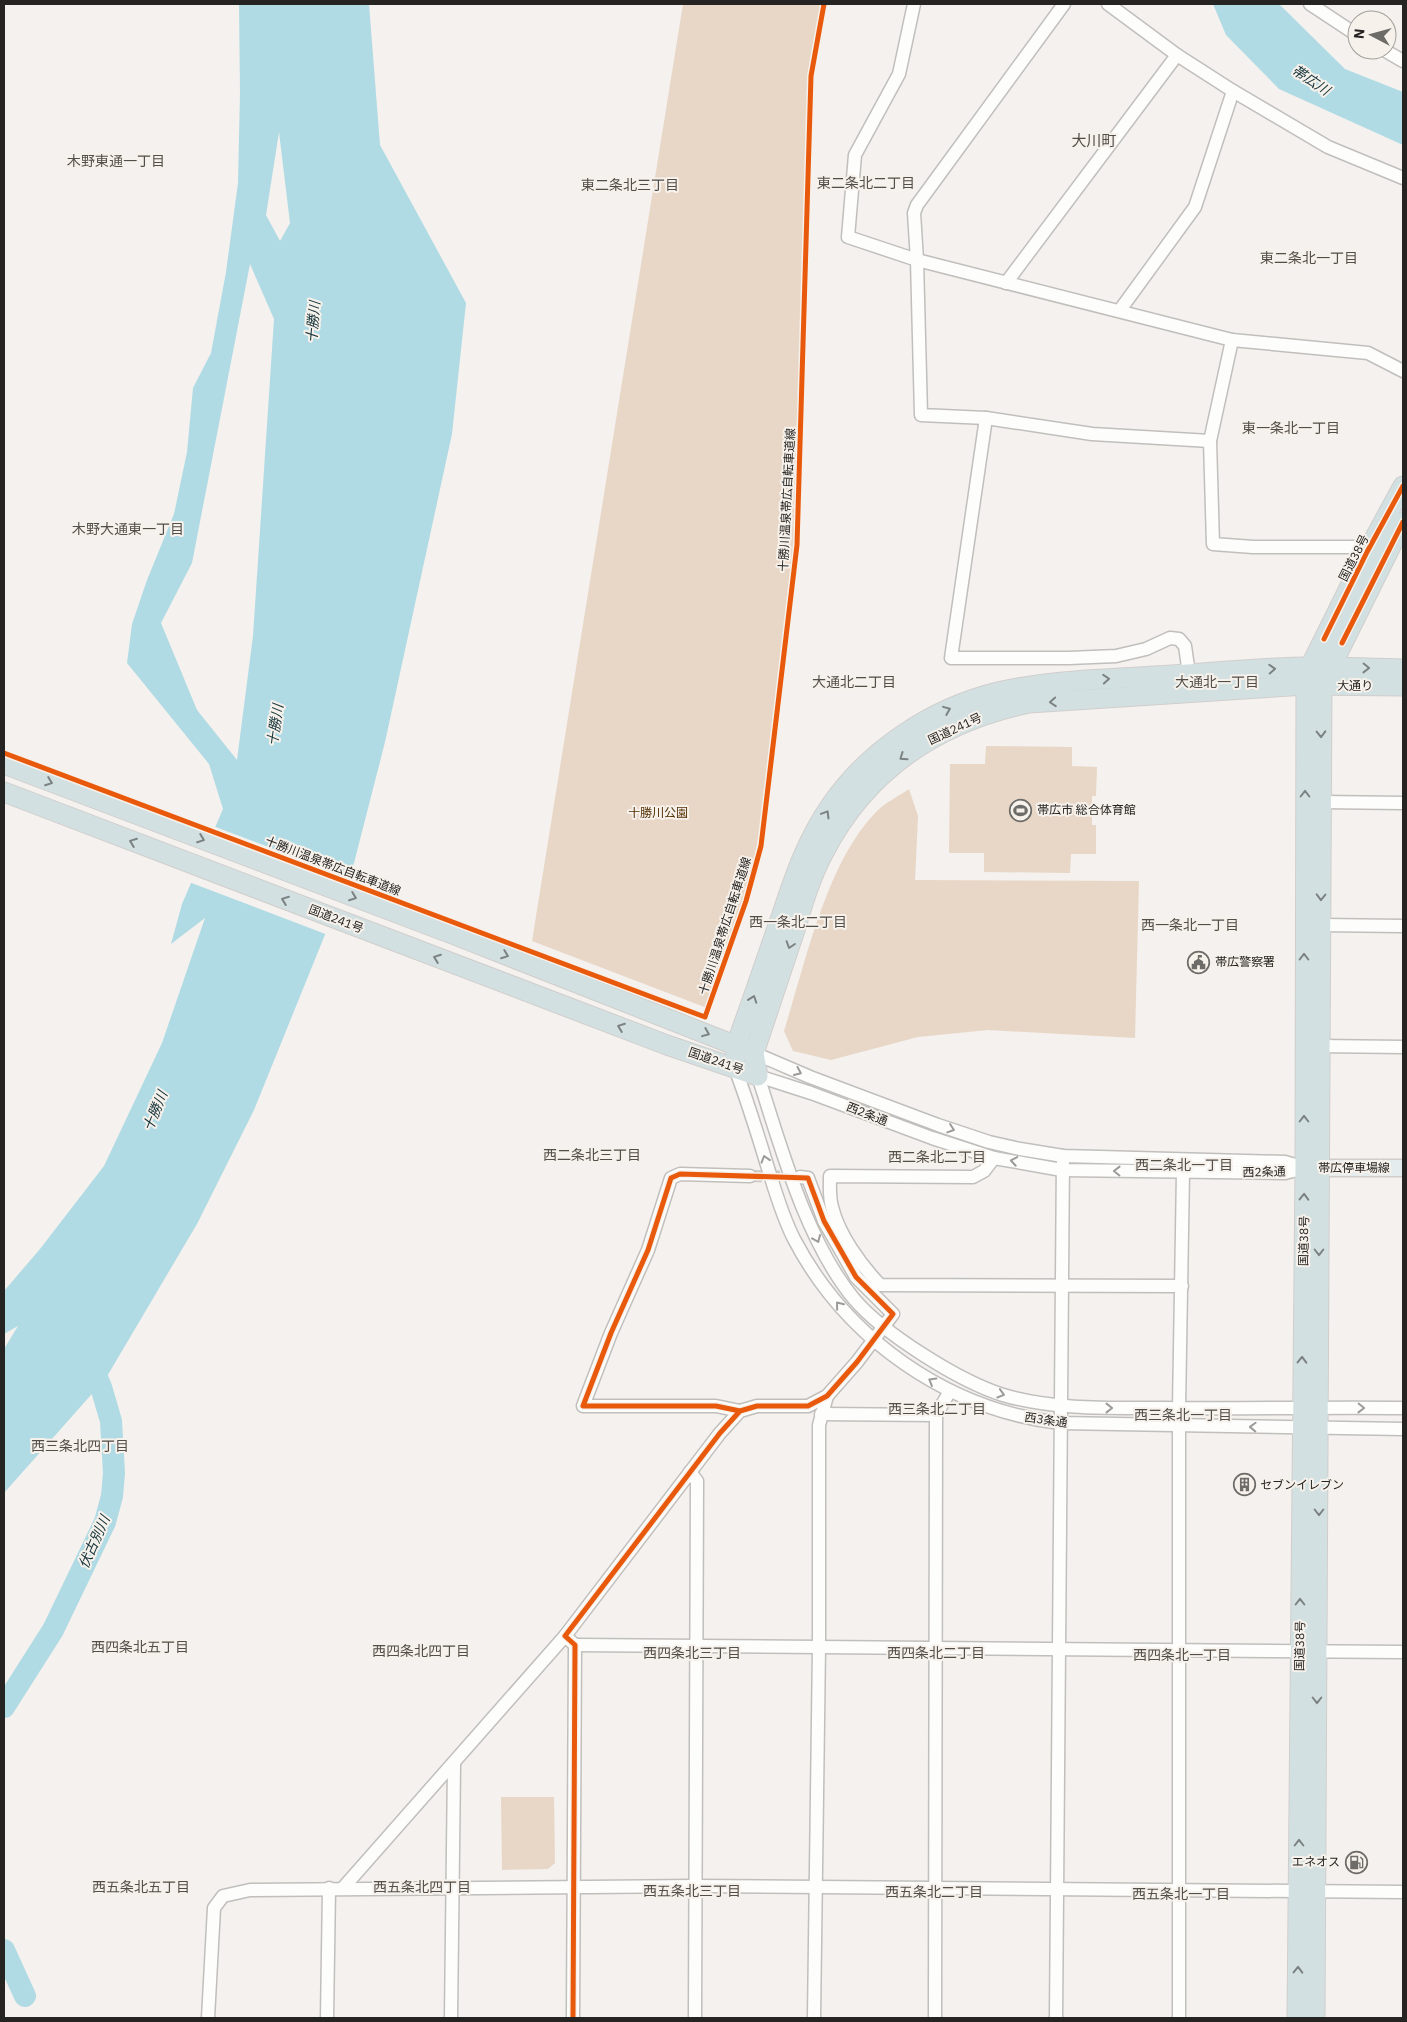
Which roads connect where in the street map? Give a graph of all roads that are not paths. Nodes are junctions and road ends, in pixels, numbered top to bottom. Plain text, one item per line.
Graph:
1 (914, 4) edge
2 (1064, 4) edge
3 (1108, 4) edge
4 (1310, 4) edge
5 (1347, 28) edge
6 (1177, 55) junction
7 (1233, 91) junction
8 (1403, 178) edge
9 (917, 260) junction
10 (1006, 283) junction
11 (1120, 310) junction
12 (1232, 340) junction
13 (1403, 371) edge
14 (986, 418) junction
15 (1210, 441) junction
16 (1403, 486) edge
17 (1403, 522) edge
18 (1367, 552) junction
19 (1320, 667) junction
20 (1403, 669) edge
21 (1189, 674) junction
22 (1314, 685) junction
23 (1403, 686) edge
24 (4, 764) edge
25 (4, 792) edge
26 (1322, 802) junction
27 (1403, 803) edge
28 (1320, 925) junction
29 (1403, 926) edge
30 (736, 1044) junction
31 (1318, 1046) junction
32 (1403, 1047) edge
33 (754, 1052) junction
34 (735, 1068) junction
35 (758, 1076) junction
36 (1063, 1156) junction
37 (994, 1158) junction
38 (1312, 1168) junction
39 (1403, 1168) edge
40 (1062, 1170) junction
41 (1184, 1172) junction
42 (750, 1176) tunnel mouth
43 (800, 1177) dead end
44 (1062, 1286) junction
45 (1182, 1286) junction
46 (884, 1326) junction
47 (873, 1339) junction
48 (950, 1391) junction
49 (827, 1396) junction
50 (1060, 1405) junction
51 (1178, 1408) junction
52 (1310, 1408) junction
53 (1403, 1408) edge
54 (740, 1411) junction
55 (821, 1414) junction
56 (936, 1415) junction
57 (1060, 1423) junction
58 (1178, 1424) junction
59 (1310, 1428) junction
60 (1403, 1429) edge
61 (690, 1472) junction
62 (565, 1636) junction
63 (575, 1645) junction
64 (696, 1646) junction
65 (819, 1646) junction
66 (938, 1648) junction
67 (1059, 1648) junction
68 (1180, 1649) junction
69 (1300, 1651) junction
70 (1319, 1651) junction
71 (1403, 1652) edge
72 (454, 1765) junction
73 (574, 1886) junction
74 (697, 1886) junction
75 (816, 1887) junction
76 (329, 1888) junction
77 (344, 1888) junction
78 (451, 1889) junction
79 (937, 1889) junction
80 (1057, 1890) junction
81 (1180, 1890) junction
82 (1308, 1892) junction
83 (1403, 1892) edge
84 (208, 2018) edge
85 (327, 2018) edge
86 (451, 2018) edge
87 (573, 2018) edge
88 (695, 2018) edge
89 (814, 2018) edge
90 (935, 2018) edge
91 (1056, 2018) edge
92 (1179, 2018) edge
93 (1297, 2018) edge
94 (1315, 2018) edge

1 - 9 street
2 - 9 street
3 - 6 street
4 - 5 street
6 - 7 street
6 - 10 street
7 - 8 street
7 - 11 street
9 - 10 street
9 - 14 street
10 - 11 street
11 - 12 street
12 - 13 street
12 - 15 street
14 - 15 street
14 - 21 street
15 - 18 street
16 - 18 highway, 国道38号
17 - 19 highway, 国道38号
18 - 19 highway, 国道38号
19 -> 20 highway, 大通り
21 -> 19 highway, 国道241号
19 - 22 highway, 国道38号
30 -> 21 highway, 国道241号
22 - 23 highway, 大通り
22 -> 26 highway, 国道38号
22 -> 33 highway, 国道241号
38 -> 22 highway, 国道38号
24 -> 30 highway, 国道241号
34 -> 25 highway, 国道241号
26 - 27 street
26 -> 28 highway, 国道38号
28 - 29 street
28 - 31 highway, 国道38号
30 - 33 highway
30 - 34 highway
31 - 32 street
31 - 38 highway, 国道38号
33 - 35 highway, 国道241号
33 -> 36 street, 西2条通
34 - 35 highway, 国道241号
47 -> 34 street, 西3条通
35 - 37 street, 西2条通
35 -> 46 street, 西3条通
36 - 38 street, 西2条通
36 - 40 street
40 -> 37 street, 西2条通
37 - 44 street
38 - 39 main road, 帯広停車場線
38 - 41 street, 西2条通
38 - 52 highway, 国道38号
41 -> 40 street, 西2条通
40 - 44 street
41 - 45 street
42 - 54 street
43 - 46 street
44 - 45 street
44 - 50 street
45 - 51 street
46 - 47 street
46 -> 50 street, 西3条通
48 -> 47 street, 西3条通
47 - 49 street
48 - 56 street
48 - 57 street, 西3条通
49 - 54 street
49 - 55 street
50 -> 51 street, 西3条通
50 - 57 street
51 - 52 street, 西3条通
51 - 58 street
52 -> 53 street, 西3条通
52 - 59 highway, 国道38号
54 - 61 street
55 - 56 street
55 - 65 street
56 - 66 street
57 - 58 street, 西3条通
57 - 67 street
59 -> 58 street, 西3条通
58 - 68 street
59 - 60 street, 西3条通
69 -> 59 highway, 国道38号
59 -> 70 highway, 国道38号
61 - 62 street
61 - 64 street
62 - 63 street
62 - 72 street
63 - 64 street
63 - 73 street
64 - 65 street
64 - 74 street
65 - 66 street
65 - 75 street
66 - 67 street
66 - 79 street
67 - 68 street
67 - 80 street
68 - 69 street
68 - 81 street
69 - 70 street
82 -> 69 highway, 国道38号
70 - 71 street
70 -> 82 highway, 国道38号
72 - 77 street
72 - 78 street
73 - 74 street
73 - 78 street
73 - 87 street
74 - 75 street
74 - 88 street
75 - 79 street
75 - 89 street
76 - 77 street
76 - 84 street
76 - 85 street
77 - 78 street
78 - 86 street
79 - 80 street
79 - 90 street
80 - 81 street
80 - 91 street
81 - 82 street
81 - 92 street
82 - 83 street
93 -> 82 highway, 国道38号
82 - 94 highway, 国道38号

